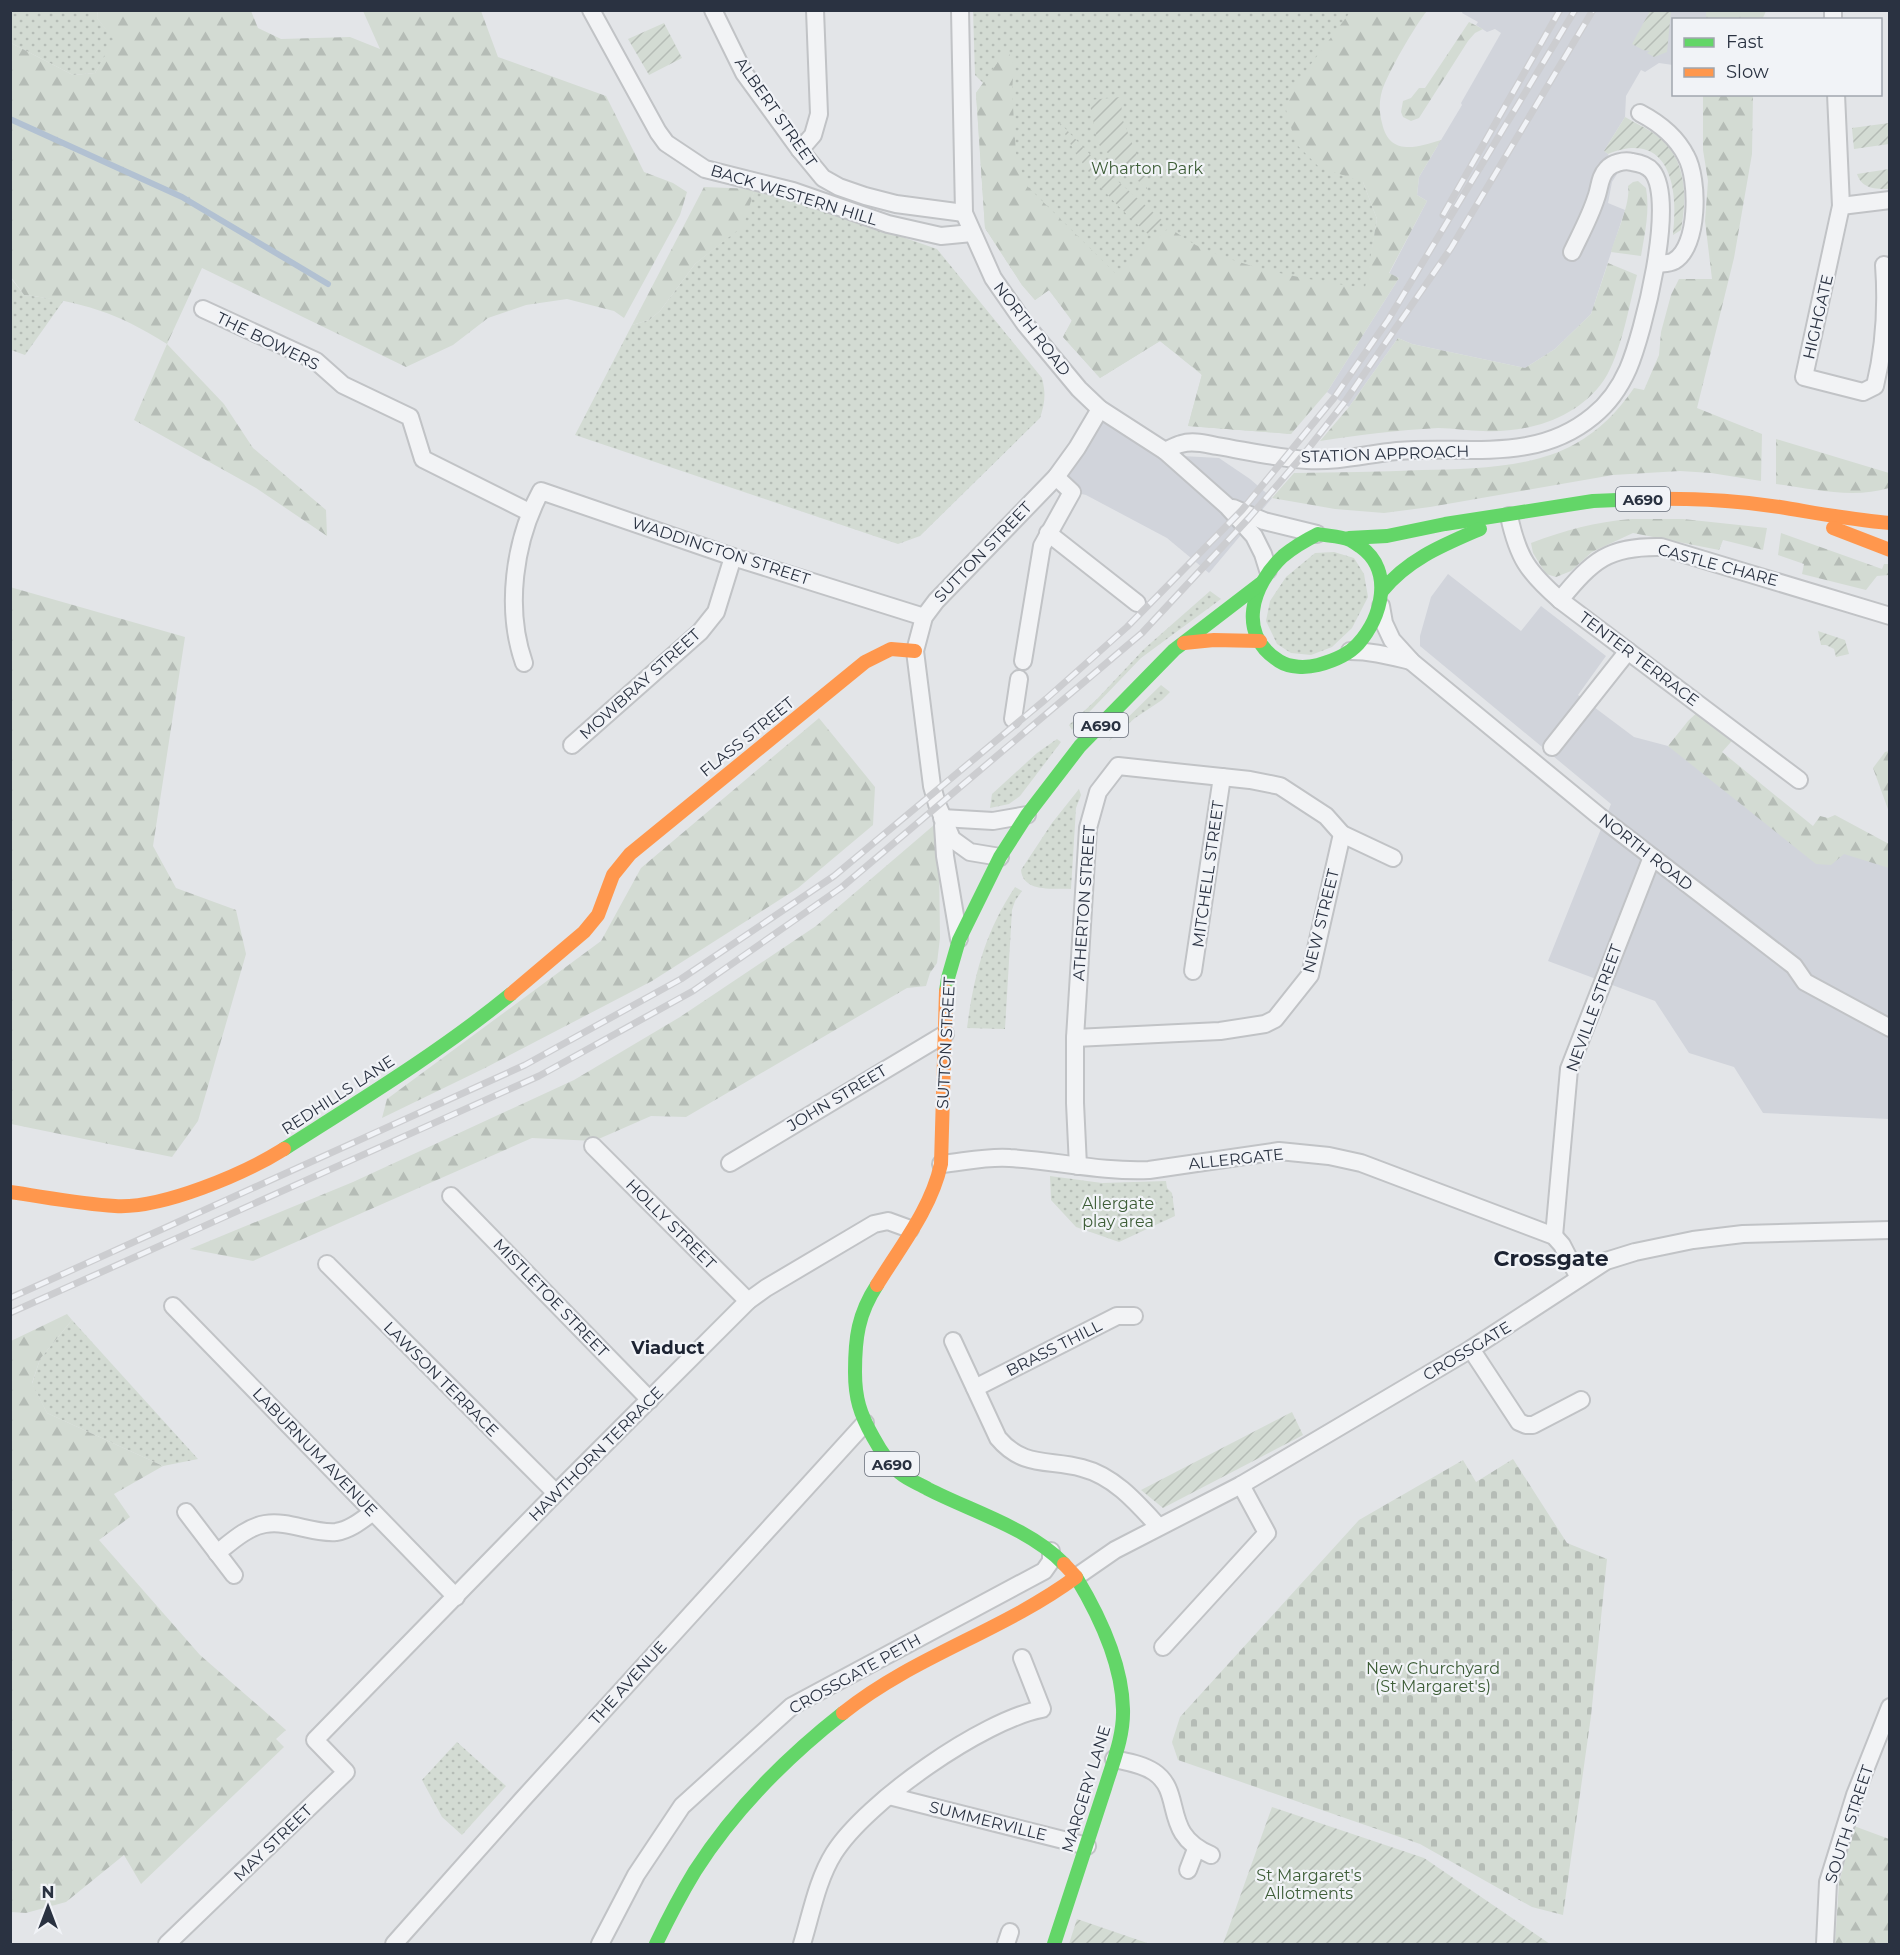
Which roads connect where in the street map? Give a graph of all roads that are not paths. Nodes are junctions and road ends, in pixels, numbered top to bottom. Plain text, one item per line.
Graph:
1 (591, 10) edge
2 (713, 10) edge
3 (815, 10) edge
4 (960, 10) edge
5 (1836, 96) edge
6 (1640, 113) dead end
7 (800, 150) junction
8 (1890, 200) edge
9 (1841, 206) junction
10 (964, 213) junction
11 (972, 233) junction
12 (1572, 252) dead end
13 (1656, 264) junction
14 (1884, 265) dead end
15 (203, 309) dead end
16 (1100, 409) junction
17 (1165, 451) junction
18 (1056, 477) junction
19 (1227, 506) junction
20 (1778, 507) junction
21 (529, 512) junction
22 (1509, 516) junction
23 (1890, 523) edge
24 (1048, 533) junction
25 (1318, 534) junction
26 (1349, 538) junction
27 (1890, 550) edge
28 (733, 557) junction
29 (1264, 577) junction
30 (1381, 597) junction
31 (1560, 600) junction
32 (1137, 603) dead end
33 (1890, 616) edge
34 (924, 617) junction
35 (1260, 640) junction
36 (1183, 643) junction
37 (915, 651) junction
38 (1350, 651) junction
39 (1628, 651) junction
40 (1023, 661) dead end
41 (1412, 662) junction
42 (524, 663) dead end
43 (1019, 679) dead end
44 (1013, 719) dead end
45 (572, 745) dead end
46 (1552, 747) dead end
47 (1222, 777) junction
48 (1799, 780) dead end
49 (1027, 815) junction
50 (942, 818) junction
51 (1342, 834) junction
52 (1000, 857) junction
53 (1652, 857) junction
54 (1393, 858) dead end
55 (613, 875) joint
56 (959, 940) junction
57 (1193, 971) dead end
58 (1890, 1028) edge
59 (945, 1034) junction
60 (1075, 1038) junction
61 (593, 1146) dead end
62 (730, 1163) dead end
63 (940, 1164) junction
64 (1078, 1166) junction
65 (10, 1192) edge
66 (451, 1196) dead end
67 (910, 1230) junction
68 (1890, 1230) edge
69 (1554, 1236) junction
70 (327, 1264) dead end
71 (1579, 1278) junction
72 (748, 1301) junction
73 (173, 1306) dead end
74 (1134, 1316) dead end
75 (953, 1341) dead end
76 (1471, 1349) junction
77 (975, 1388) junction
78 (650, 1400) junction
79 (1581, 1400) dead end
80 (865, 1423) junction
81 (1241, 1485) junction
82 (556, 1493) junction
83 (186, 1512) dead end
84 (373, 1512) junction
85 (1158, 1526) junction
86 (1051, 1551) junction
87 (217, 1553) junction
88 (234, 1575) dead end
89 (1077, 1577) junction
90 (456, 1597) junction
91 (1163, 1647) dead end
92 (1022, 1658) dead end
93 (1890, 1707) edge
94 (315, 1740) joint
95 (1114, 1759) junction
96 (889, 1796) junction
97 (1087, 1846) junction
98 (1188, 1870) dead end
99 (167, 1944) edge
100 (394, 1944) edge
101 (600, 1944) edge
102 (656, 1944) edge
103 (802, 1944) edge
104 (1054, 1944) edge
105 (1825, 1944) edge

1 - 11 street, BACK WESTERN HILL
2 - 7 street, ALBERT STREET
3 - 7 street
4 - 10 street, NORTH ROAD
5 - 9 street, HIGHGATE
6 - 13 street
7 - 10 street, ALBERT STREET
8 - 9 street
9 - 14 street, HIGHGATE
10 - 11 street, NORTH ROAD
11 - 16 street, NORTH ROAD
12 - 13 street, STATION APPROACH
13 - 17 street, STATION APPROACH
15 - 21 street, THE BOWERS
16 - 17 street, NORTH ROAD
16 - 18 street, SUTTON STREET
17 - 19 street, NORTH ROAD
18 - 24 street
18 - 34 street, SUTTON STREET
19 - 25 street, NORTH ROAD
19 - 29 street, NORTH ROAD
20 - 22 main road, A690
20 - 23 main road, A690
20 - 27 main road, A690
21 - 28 street, WADDINGTON STREET
21 - 42 street
22 - 26 main road, A690
22 - 30 main road, A690
22 - 31 street, TENTER TERRACE
24 - 32 street
24 - 40 street
25 - 26 main road, A690
25 - 29 main road, A690
26 - 30 main road
28 - 34 street, WADDINGTON STREET
28 - 45 street, MOWBRAY STREET
29 - 35 main road, A690
29 - 36 main road, A690
30 - 38 main road, A690
30 - 41 street, NORTH ROAD
31 - 33 street, CASTLE CHARE
31 - 39 street, TENTER TERRACE
34 - 37 street, SUTTON STREET
35 - 36 main road
35 - 38 main road, A690
36 - 49 main road, A690
37 - 50 street, SUTTON STREET
37 - 55 main road, FLASS STREET
38 - 41 street, NORTH ROAD
39 - 46 street
39 - 48 street, TENTER TERRACE
41 - 53 street, NORTH ROAD
43 - 44 street
47 - 51 street, ATHERTON STREET
47 - 57 street, MITCHELL STREET
47 - 60 street, ATHERTON STREET
49 - 50 street
49 - 52 main road, A690
50 - 52 street, SUTTON STREET
50 - 56 street, SUTTON STREET
51 - 54 street, ATHERTON STREET
51 - 60 street, NEW STREET
52 - 56 main road, A690
53 - 58 street, NORTH ROAD
53 - 69 street, NEVILLE STREET
55 - 65 main road, REDHILLS LANE
56 - 59 main road, SUTTON STREET / A690
59 - 62 street, JOHN STREET
59 - 63 main road, SUTTON STREET / A690
60 - 64 street, ATHERTON STREET
61 - 72 street, HOLLY STREET
63 - 64 street, ALLERGATE
63 - 67 main road, A690
64 - 69 street, ALLERGATE
66 - 78 street, MISTLETOE STREET
67 - 72 street, HAWTHORN TERRACE
67 - 80 main road, A690
68 - 71 street, CROSSGATE
69 - 71 street
70 - 82 street, LAWSON TERRACE
71 - 76 street, CROSSGATE
72 - 78 street, HAWTHORN TERRACE
73 - 84 street, LABURNUM AVENUE
74 - 77 street, BRASS THILL
75 - 77 street
76 - 79 street
76 - 81 street, CROSSGATE
77 - 85 street
78 - 82 street, HAWTHORN TERRACE
80 - 86 main road, A690
80 - 100 street, THE AVENUE
81 - 85 street, CROSSGATE
81 - 91 street
82 - 90 street, HAWTHORN TERRACE
83 - 87 street
84 - 87 street
84 - 90 street, LABURNUM AVENUE
85 - 89 street, CROSSGATE
86 - 89 main road, A690
86 - 101 street, CROSSGATE PETH
87 - 88 street
89 - 95 main road, MARGERY LANE
89 - 102 main road
90 - 94 street, HAWTHORN TERRACE
92 - 96 street
93 - 105 street, SOUTH STREET
94 - 99 street, MAY STREET
95 - 97 main road, MARGERY LANE
95 - 98 street
96 - 97 street, SUMMERVILLE
96 - 103 street
97 - 104 main road, MARGERY LANE

